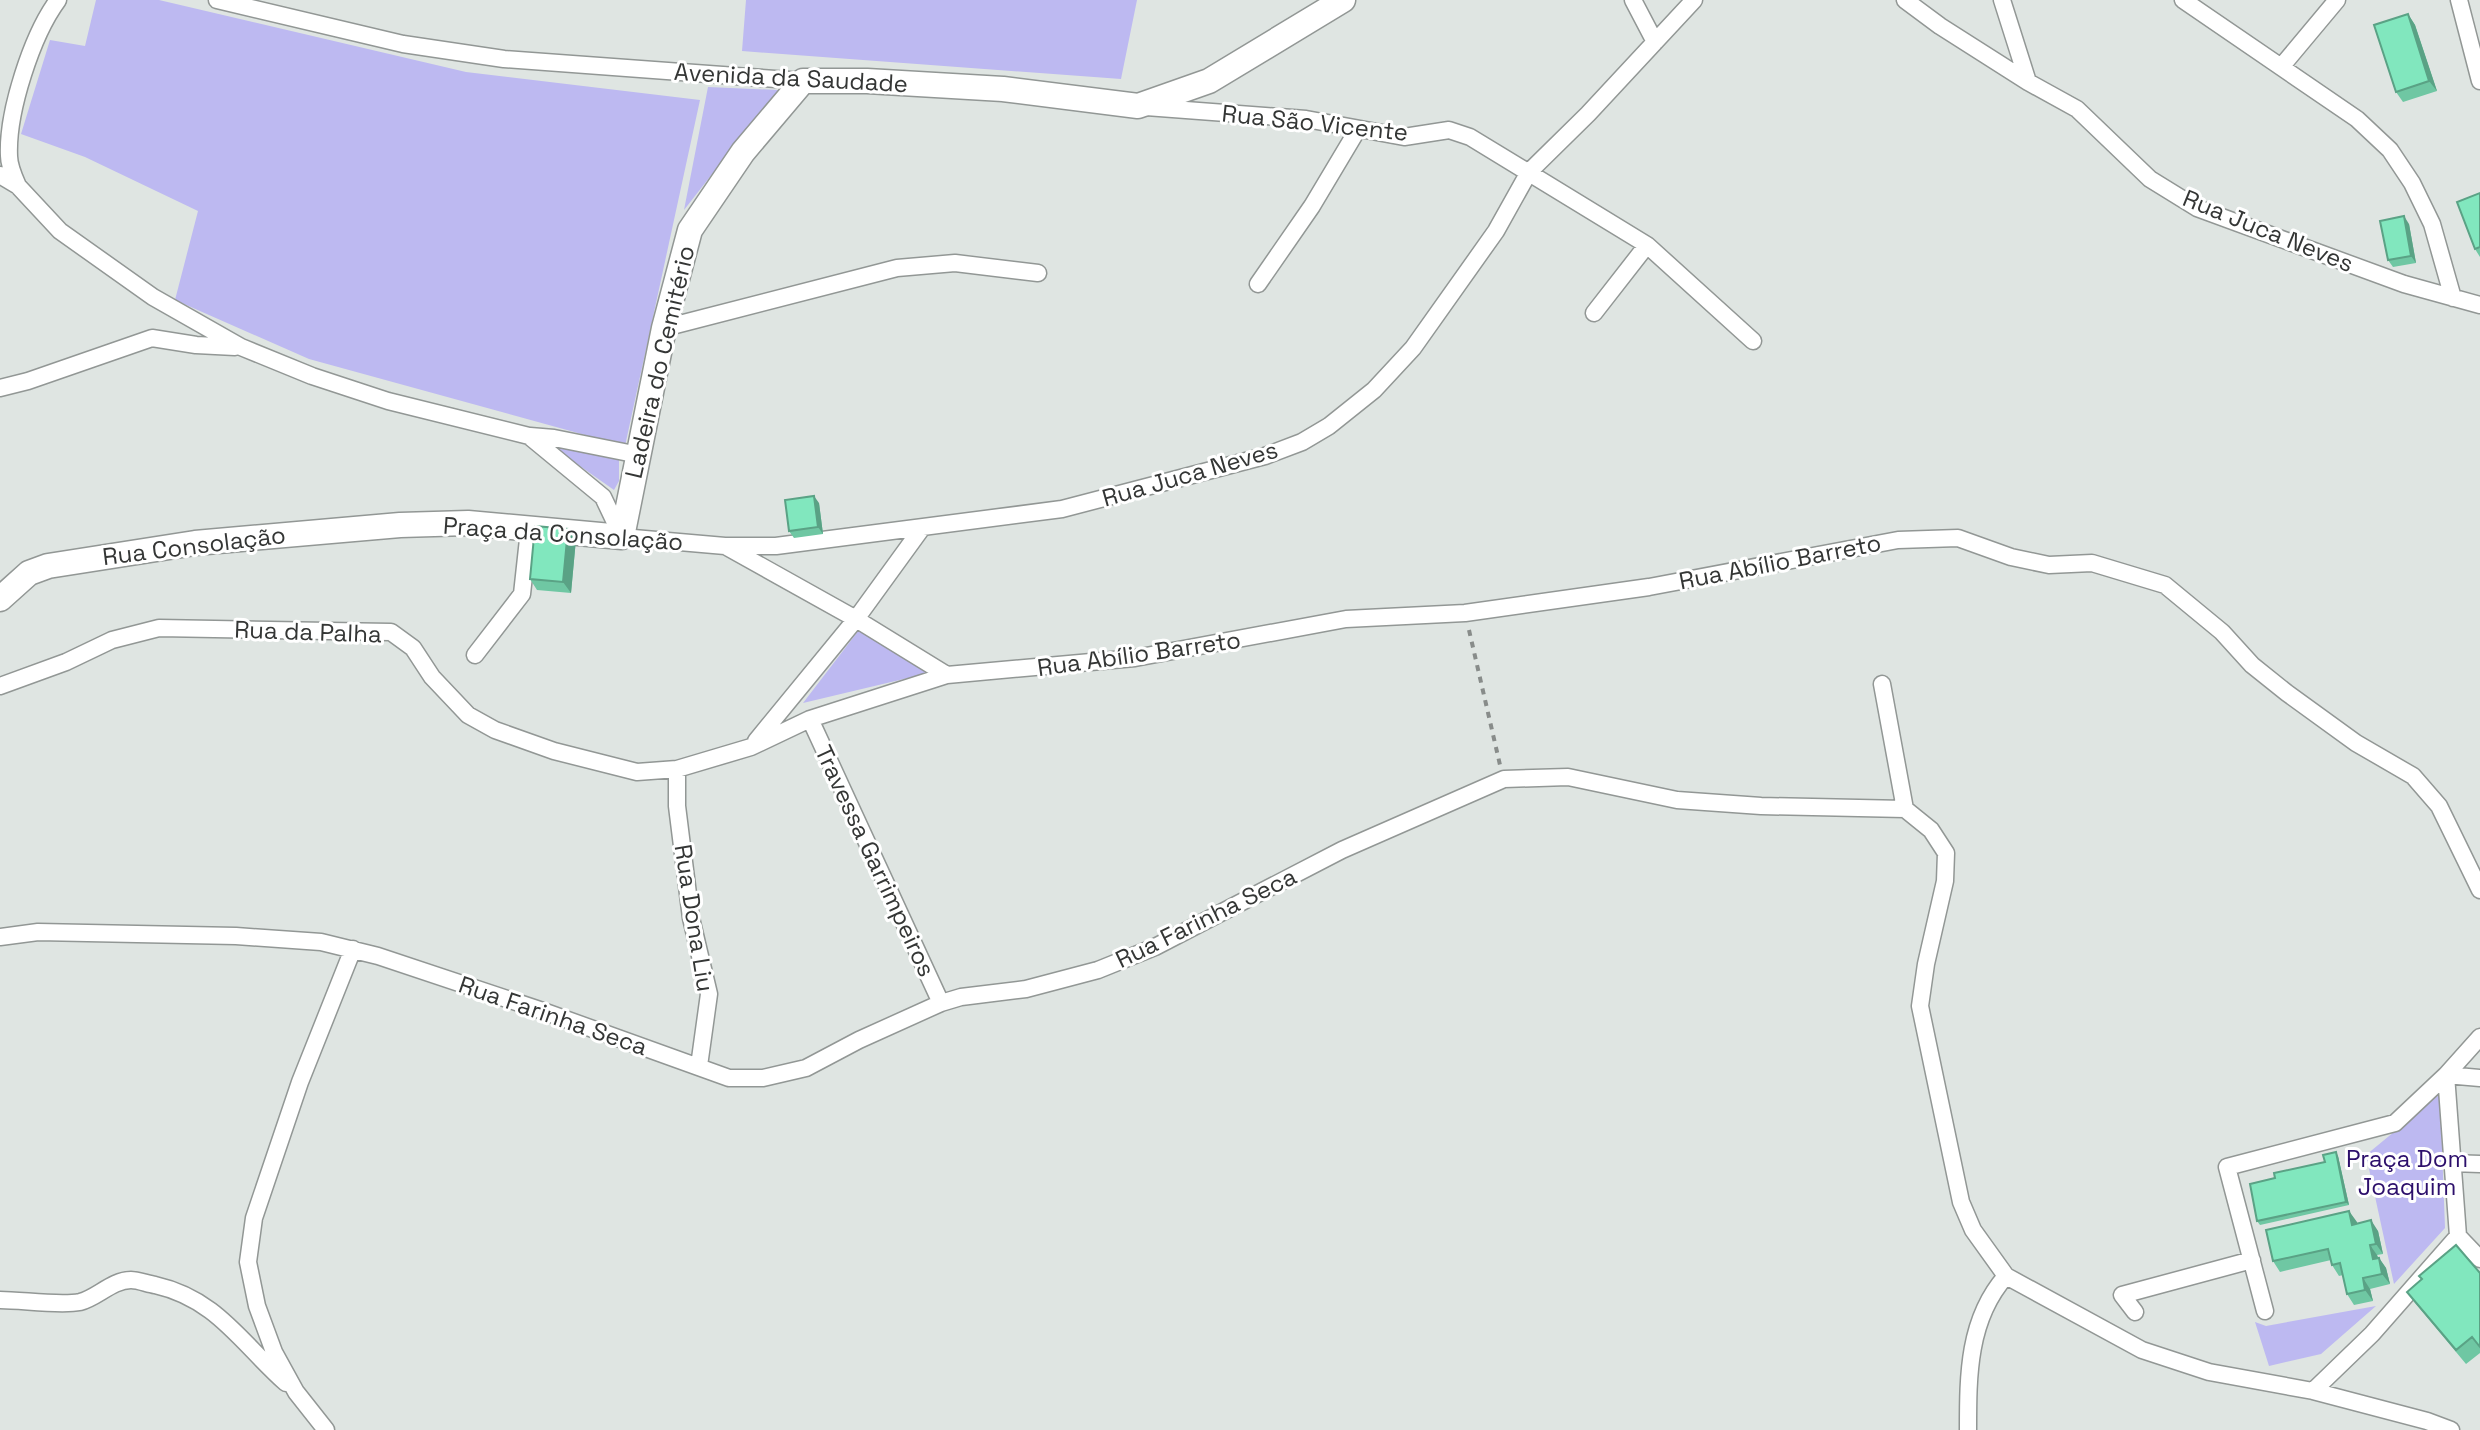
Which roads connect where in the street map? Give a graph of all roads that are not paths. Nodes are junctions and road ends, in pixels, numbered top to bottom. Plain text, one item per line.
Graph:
1 (58, 0) edge
2 (217, 0) edge
3 (1343, 0) edge
4 (1633, 0) edge
5 (1694, 0) edge
6 (1905, 0) edge
7 (2002, 0) edge
8 (2183, 0) edge
9 (2337, 0) edge
10 (2459, 0) edge
11 (1655, 42) junction
12 (2281, 67) junction
13 (803, 81) junction
14 (2480, 81) edge
15 (2028, 82) junction
16 (1138, 106) junction
17 (1358, 129) junction
18 (1529, 172) junction
19 (0, 175) edge
20 (18, 186) junction
21 (1647, 245) junction
22 (1038, 273) dead end
23 (1258, 284) dead end
24 (2453, 298) junction
25 (2480, 305) edge
26 (1594, 313) dead end
27 (664, 328) junction
28 (1753, 341) dead end
29 (241, 347) junction
30 (0, 388) edge
31 (529, 436) junction
32 (639, 455) junction
33 (400, 525) joint
34 (922, 528) junction
35 (529, 530) junction
36 (622, 537) junction
37 (725, 546) junction
38 (0, 599) edge
39 (856, 619) junction
40 (475, 655) dead end
41 (947, 675) junction
42 (1882, 684) dead end
43 (0, 686) edge
44 (810, 719) junction
45 (751, 747) junction
46 (677, 769) junction
47 (1905, 809) junction
48 (2480, 890) edge
49 (0, 937) edge
50 (353, 949) junction
51 (941, 1003) junction
52 (2480, 1037) edge
53 (699, 1066) junction
54 (2446, 1075) junction
55 (2480, 1078) edge
56 (2451, 1163) junction
57 (2480, 1164) edge
58 (2458, 1236) junction
59 (2480, 1259) edge
60 (2252, 1260) junction
61 (2006, 1276) junction
62 (0, 1300) edge
63 (2265, 1311) dead end
64 (2135, 1312) dead end
65 (2313, 1391) junction
66 (296, 1392) junction
67 (326, 1430) edge
68 (1968, 1430) edge
69 (2451, 1430) edge

1 - 20 street
2 - 13 street, Avenida da Saudade
3 - 16 street, Avenida da Saudade
4 - 11 street
5 - 11 street, Rua Juca Neves
6 - 15 street, Rua Juca Neves
7 - 15 street
8 - 12 street
9 - 12 street
10 - 14 street
11 - 18 street, Rua Juca Neves
12 - 24 street
13 - 16 street, Avenida da Saudade
13 - 27 street, Ladeira do Cemitério
15 - 24 street, Rua Juca Neves
16 - 17 street, Rua São Vicente
17 - 18 street, Rua São Vicente
17 - 23 street
18 - 21 street, Rua São Vicente
18 - 34 street, Rua Juca Neves
19 - 20 street
20 - 29 street
21 - 26 street
21 - 28 street, Rua São Vicente
22 - 27 street
24 - 25 street, Rua Juca Neves
27 - 32 street, Ladeira do Cemitério
29 - 30 street
29 - 31 street
31 - 32 street
31 - 36 street
32 - 36 street, Ladeira do Cemitério
33 - 35 street, Praça da Consolação
33 - 38 street, Rua Consolação
34 - 37 street, Rua Juca Neves
34 - 39 street
35 - 36 street, Praça da Consolação
35 - 40 street
36 - 37 street, Praça da Consolação
37 - 39 street
39 - 41 street
39 - 45 street
41 - 44 street, Rua Abílio Barreto
41 - 48 street, Rua Abílio Barreto
42 - 47 street
43 - 46 street, Rua da Palha
44 - 45 street, Rua da Palha
44 - 51 street, Travessa Garrimpeiros
45 - 46 street, Rua da Palha
46 - 53 street, Rua Dona Liu
47 - 51 street, Rua Farinha Seca
47 - 61 street
49 - 50 street, Rua Farinha Seca
50 - 53 street, Rua Farinha Seca
50 - 66 street
51 - 53 street, Rua Farinha Seca
52 - 54 street
54 - 55 street
54 - 56 street
54 - 60 street
56 - 57 street
56 - 58 street
58 - 59 street
58 - 65 street
60 - 63 street
60 - 64 street
61 - 65 street
61 - 68 street
62 - 66 street
65 - 69 street
66 - 67 street

